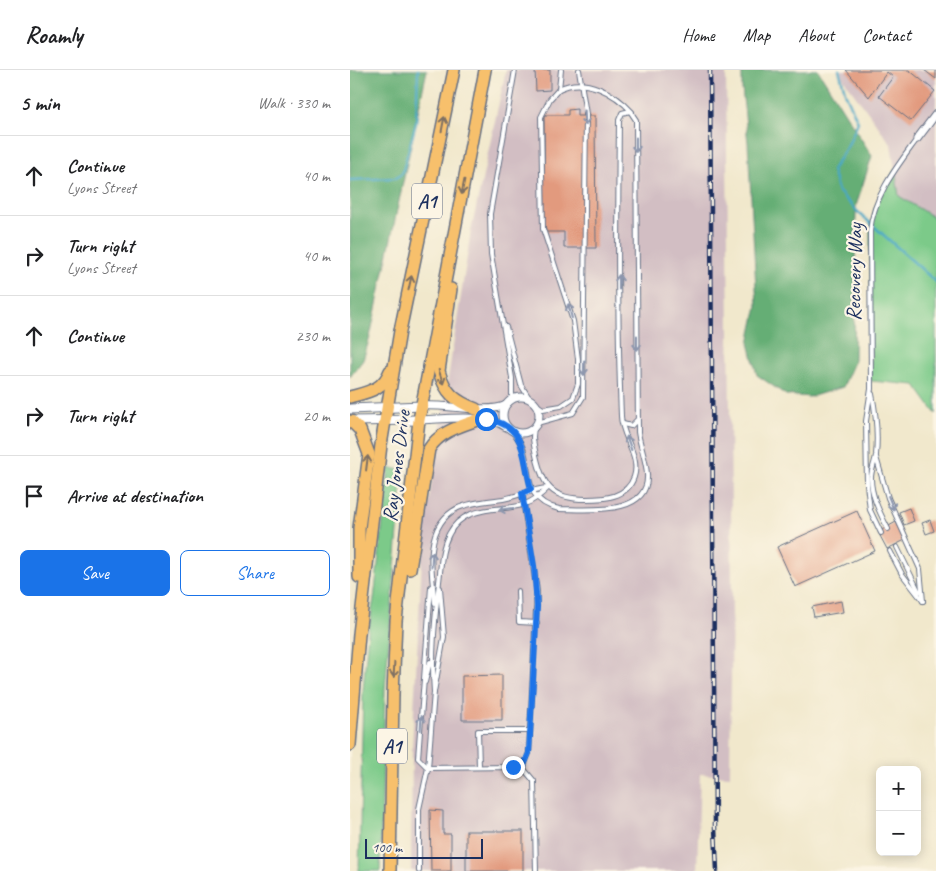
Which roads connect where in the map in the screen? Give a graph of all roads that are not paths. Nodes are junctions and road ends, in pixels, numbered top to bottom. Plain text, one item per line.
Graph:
1 (454, 70) edge
2 (485, 70) edge
3 (515, 70) edge
4 (561, 70) edge
5 (579, 70) edge
6 (582, 85) junction
7 (559, 89) junction
8 (634, 114) junction
9 (936, 114) edge
10 (917, 139) joint
11 (452, 243) junction
12 (501, 307) junction
13 (395, 358) junction
14 (871, 389) junction
15 (350, 397) edge
16 (532, 402) junction
17 (507, 404) junction
18 (422, 406) junction
19 (387, 408) junction
20 (350, 409) edge
21 (478, 414) junction
22 (638, 418) junction
23 (385, 420) junction
24 (419, 420) junction
25 (621, 420) junction
26 (350, 421) edge
27 (536, 424) junction
28 (510, 430) junction
29 (876, 457) junction
30 (548, 488) junction
31 (531, 489) junction
32 (522, 493) junction
33 (537, 499) junction
34 (524, 506) junction
35 (888, 529) dead end
36 (881, 533) dead end
37 (897, 547) dead end
38 (890, 550) dead end
39 (431, 576) junction
40 (439, 583) junction
41 (518, 591) dead end
42 (923, 601) junction
43 (435, 607) junction
44 (396, 621) junction
45 (537, 622) junction
46 (359, 634) junction
47 (431, 658) junction
48 (423, 692) junction
49 (434, 692) junction
50 (530, 731) junction
51 (350, 745) edge
52 (479, 767) junction
53 (428, 768) junction
54 (523, 768) junction
55 (390, 871) edge
56 (419, 871) edge
57 (536, 871) edge

13 -> 1 highway, Ray Jones Drive / A1
2 -> 11 highway, Ray Jones Drive / A1
3 - 12 lane
4 - 7 lane
5 - 6 lane
6 - 7 lane
6 - 8 lane
6 -> 27 lane
16 -> 7 lane
8 -> 22 lane
25 -> 8 lane
9 - 10 street, Recovery Way
10 - 14 lane, Recovery Way
11 - 18 highway, Ray Jones Drive / A1
11 -> 21 highway
12 - 16 lane
12 - 17 lane
13 - 15 highway
13 - 19 highway, Ray Jones Drive / A1
14 - 29 lane, Recovery Way
14 - 36 lane, Recovery Way
16 - 17 street
16 - 27 street
17 - 21 street
17 - 28 street
18 - 19 street
18 - 21 street
18 - 24 highway, Ray Jones Drive / A1
19 - 20 street
19 - 23 highway, Ray Jones Drive / A1
21 - 24 street
21 - 28 street
21 - 44 highway
22 - 25 lane
22 - 33 lane
23 - 24 street
23 - 26 street
23 - 46 highway, Ray Jones Drive / A1
24 - 44 highway, Ray Jones Drive / A1
30 -> 25 lane
46 -> 26 highway
27 - 28 street
27 - 30 lane
28 - 31 lane
29 - 35 lane
29 -> 42 lane
30 - 31 lane
30 - 33 lane
31 - 32 lane
31 - 33 lane
32 - 34 lane
39 -> 32 lane
33 - 34 lane
34 -> 40 lane
34 - 45 lane
37 - 42 lane
38 - 42 lane
39 - 43 lane
39 - 48 lane
40 - 43 lane
40 - 49 lane
41 - 45 lane
43 - 47 lane
44 -> 55 highway, Ray Jones Drive / A1
45 - 50 lane
46 - 51 highway, Ray Jones Drive / A1
47 - 48 lane
47 - 49 lane
53 -> 48 lane
49 - 53 lane
50 - 52 lane
50 - 54 lane
52 - 53 lane
52 - 54 lane
53 - 56 lane
54 - 57 lane

